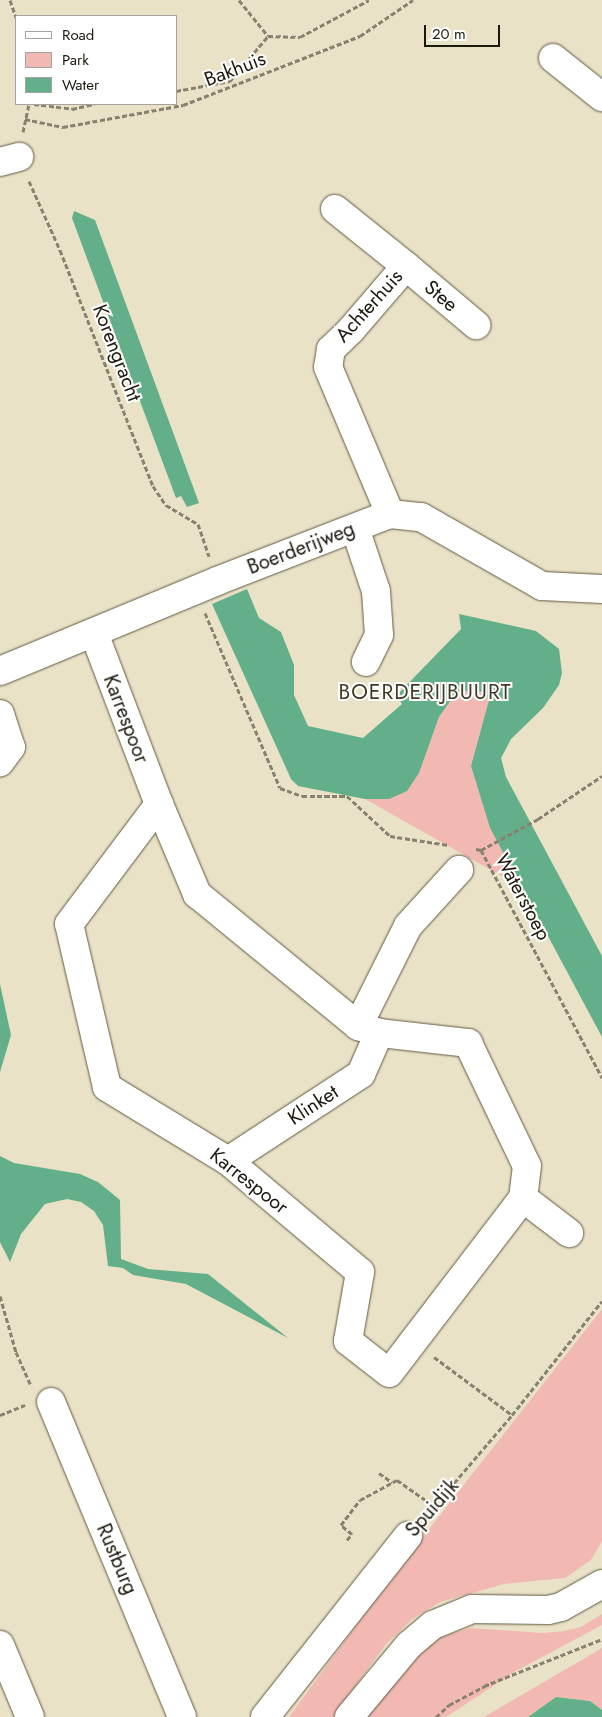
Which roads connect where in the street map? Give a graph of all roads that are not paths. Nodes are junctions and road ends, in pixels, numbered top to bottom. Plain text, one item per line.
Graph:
1 (553, 58) dead end
2 (602, 97) edge
3 (335, 209) dead end
4 (406, 266) junction
5 (476, 326) dead end
6 (390, 514) junction
7 (355, 528) junction
8 (602, 589) edge
9 (94, 633) junction
10 (366, 662) dead end
11 (0, 671) edge
12 (0, 714) edge
13 (0, 762) edge
14 (159, 804) junction
15 (462, 855) road end
16 (368, 1030) junction
17 (228, 1161) junction
18 (523, 1198) junction
19 (569, 1233) dead end
20 (44, 1401) road end
21 (408, 1536) road end
22 (602, 1584) edge
23 (0, 1645) edge
24 (30, 1717) edge
25 (182, 1717) edge
26 (264, 1717) edge
27 (349, 1717) edge

1 - 2 street
3 - 4 street, Achterhuis
4 - 5 street, Stee
4 - 6 street, Achterhuis
6 - 7 street, Boerderijweg
6 - 8 street, Boerderijweg
7 - 9 street, Boerderijweg
7 - 10 street
9 - 11 street, Boerderijweg
9 - 14 street, Karrespoor
12 - 13 street
14 - 16 street, Karrespoor
14 - 17 street, Karrespoor
15 - 16 street
16 - 17 street, Klinket
16 - 18 street
17 - 18 street, Karrespoor
18 - 19 street
20 - 25 street, Rustburg
21 - 26 street, Spuidijk
22 - 27 street
23 - 24 street

